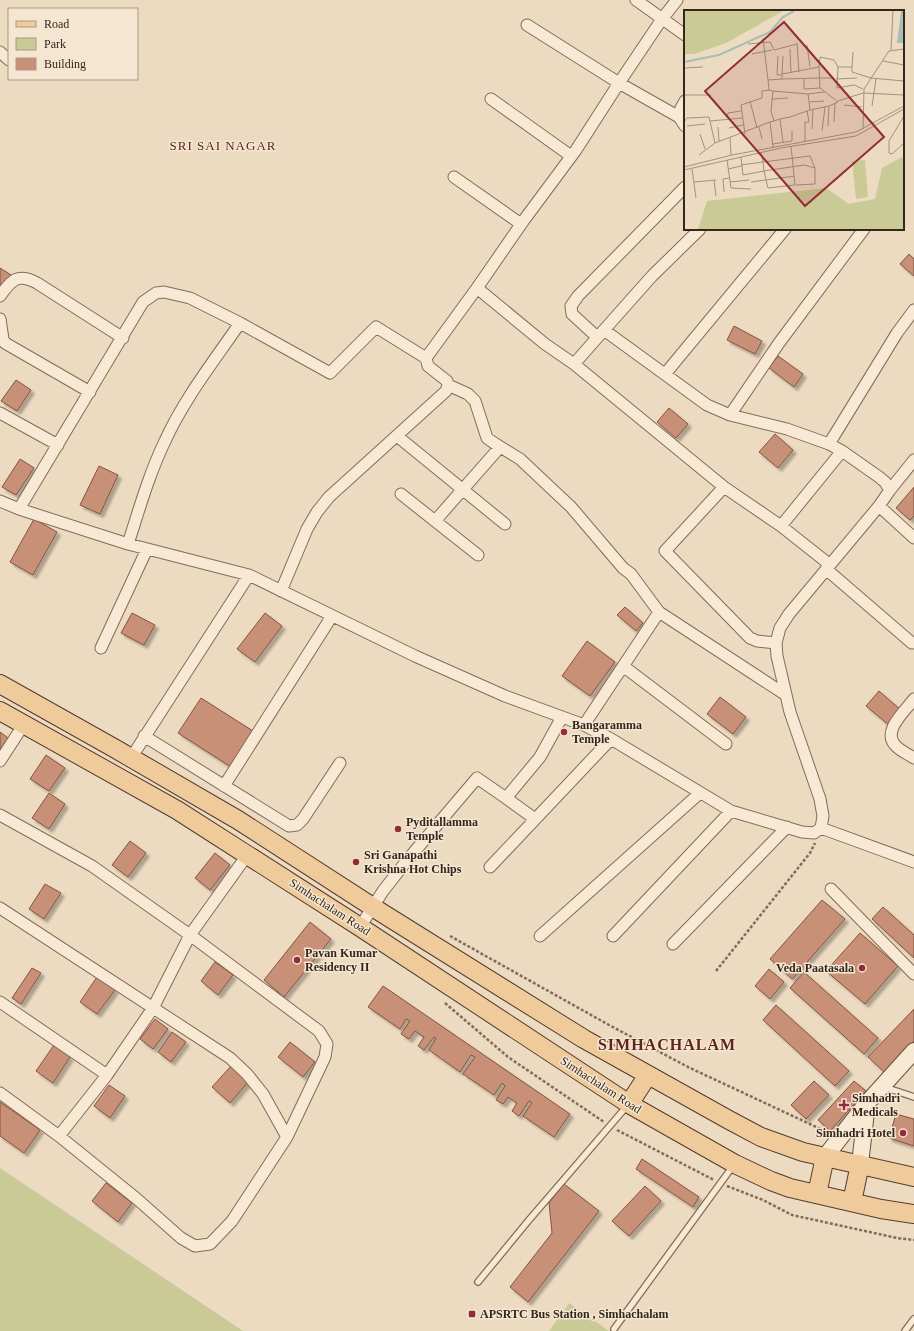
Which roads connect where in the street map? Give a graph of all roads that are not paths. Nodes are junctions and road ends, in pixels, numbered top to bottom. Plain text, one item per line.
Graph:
1 (636, 0) edge
2 (677, 0) edge
3 (662, 19) junction
4 (527, 25) dead end
5 (684, 34) edge
6 (0, 52) edge
7 (8, 59) edge
8 (619, 83) junction
9 (491, 99) dead end
10 (684, 103) edge
11 (682, 122) edge
12 (571, 156) junction
13 (454, 177) dead end
14 (684, 188) edge
15 (521, 224) junction
16 (699, 230) edge
17 (784, 230) edge
18 (863, 230) edge
19 (477, 288) junction
20 (0, 296) edge
21 (914, 310) edge
22 (0, 319) edge
23 (240, 323) junction
24 (601, 334) junction
25 (123, 338) junction
26 (426, 358) junction
27 (574, 364) junction
28 (665, 374) junction
29 (448, 384) junction
30 (90, 392) junction
31 (0, 413) edge
32 (730, 415) junction
33 (397, 436) junction
34 (829, 444) junction
35 (58, 445) junction
36 (500, 447) junction
37 (842, 451) junction
38 (914, 460) edge
39 (724, 487) junction
40 (463, 490) junction
41 (890, 490) junction
42 (401, 494) dead end
43 (0, 501) edge
44 (879, 506) junction
45 (19, 509) junction
46 (436, 521) junction
47 (505, 524) dead end
48 (781, 526) junction
49 (914, 538) edge
50 (128, 544) junction
51 (147, 549) junction
52 (478, 556) dead end
53 (828, 567) junction
54 (249, 575) junction
55 (281, 591) junction
56 (659, 612) junction
57 (332, 616) junction
58 (776, 643) junction
59 (912, 643) dead end
60 (101, 648) dead end
61 (623, 666) junction
62 (0, 684) edge
63 (786, 695) junction
64 (914, 699) edge
65 (0, 710) edge
66 (562, 717) junction
67 (24, 724) junction
68 (584, 725) junction
69 (144, 736) junction
70 (611, 740) junction
71 (726, 744) dead end
72 (131, 758) junction
73 (914, 758) edge
74 (0, 760) edge
75 (340, 763) dead end
76 (118, 777) junction
77 (224, 786) junction
78 (700, 793) junction
79 (506, 798) junction
80 (731, 811) junction
81 (0, 815) edge
82 (535, 819) junction
83 (787, 827) junction
84 (822, 828) junction
85 (248, 854) junction
86 (914, 862) edge
87 (490, 867) dead end
88 (831, 889) dead end
89 (0, 908) edge
90 (373, 908) junction
91 (360, 927) junction
92 (190, 935) junction
93 (540, 936) dead end
94 (613, 936) dead end
95 (673, 944) dead end
96 (914, 974) edge
97 (0, 1002) edge
98 (153, 1008) junction
99 (914, 1051) edge
100 (107, 1075) junction
101 (648, 1075) junction
102 (882, 1086) junction
103 (0, 1093) edge
104 (914, 1097) edge
105 (867, 1103) junction
106 (629, 1104) junction
107 (59, 1136) junction
108 (287, 1137) junction
109 (825, 1157) junction
110 (735, 1164) junction
111 (860, 1164) junction
112 (914, 1177) edge
113 (817, 1194) junction
114 (852, 1202) junction
115 (914, 1214) edge
116 (478, 1282) dead end
117 (914, 1319) edge
118 (614, 1329) dead end
119 (905, 1331) edge

1 - 3 street
2 - 3 street
3 - 5 street
3 - 8 street
4 - 8 street
6 - 7 street
8 - 11 street
8 - 12 street
9 - 12 street
10 - 11 street
12 - 15 street
13 - 15 street
14 - 24 street
15 - 19 street
16 - 24 street
17 - 28 street
18 - 32 street
19 - 26 street
19 - 27 street
20 - 25 street
21 - 34 street
22 - 30 street
23 - 25 street
23 - 26 street
23 - 50 street
24 - 27 street
24 - 28 street
25 - 30 street
26 - 29 street
27 - 39 street
28 - 32 street
29 - 33 street
29 - 36 street
30 - 35 street
31 - 35 street
32 - 34 street
33 - 40 street
33 - 55 street
34 - 37 street
35 - 45 street
36 - 40 street
36 - 56 street
37 - 41 street
37 - 48 street
38 - 41 street
39 - 48 street
39 - 58 street
40 - 46 street
40 - 47 street
41 - 44 street
42 - 46 street
43 - 45 street
44 - 49 street
44 - 53 street
45 - 50 street
46 - 52 street
48 - 53 street
50 - 51 street
51 - 54 street
51 - 60 street
53 - 58 street
53 - 59 street
54 - 55 street
54 - 69 street
55 - 57 street
56 - 61 street
56 - 63 street
57 - 66 street
57 - 77 street
58 - 63 street
61 - 68 street
61 - 71 street
62 - 72 main road
63 - 84 street
64 - 73 street
65 - 67 main road, Simhachalam Road
66 - 68 street
66 - 79 street
67 - 74 street
67 - 76 main road, Simhachalam Road
68 - 70 street
69 - 72 street
69 - 77 street
70 - 78 street
70 - 82 street
72 - 76 main road
72 - 90 main road
75 - 77 street
76 - 85 main road, Simhachalam Road
78 - 80 street
78 - 93 street
79 - 82 street
79 - 90 street
80 - 83 street
80 - 94 street
81 - 92 street
82 - 87 street
83 - 84 street
83 - 95 street
84 - 86 street
85 - 91 main road, Simhachalam Road
85 - 92 street
88 - 96 street
89 - 98 street
90 - 91 street
90 - 101 main road
91 - 106 main road, Simhachalam Road
92 - 98 street
92 - 108 street
97 - 100 street
98 - 100 street
98 - 108 street
99 - 102 street
100 - 107 street
101 - 106 main road
101 - 109 main road
102 - 104 lane
102 - 105 street
103 - 107 street
105 - 109 street
105 - 111 street
106 - 110 main road, Simhachalam Road
106 - 116 lane
107 - 108 street
109 - 111 main road
109 - 113 main road
110 - 113 main road, Simhachalam Road
110 - 118 lane
111 - 112 main road
111 - 114 main road
113 - 114 main road, Simhachalam Road
114 - 115 main road, Simhachalam Road
117 - 119 lane

